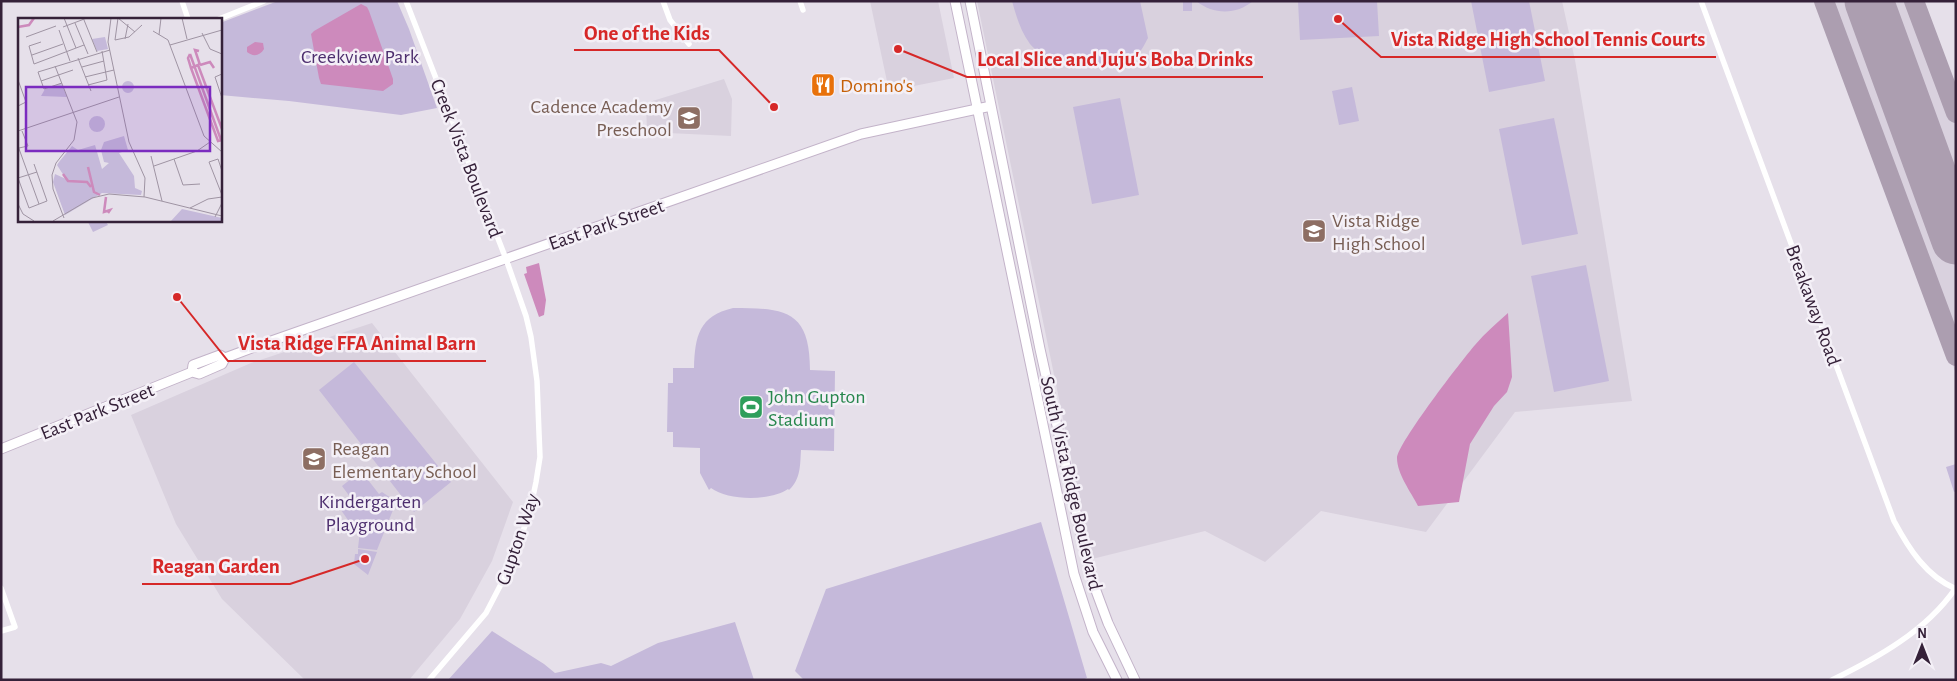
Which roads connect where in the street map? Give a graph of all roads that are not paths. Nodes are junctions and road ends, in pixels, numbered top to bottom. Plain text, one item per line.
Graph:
1 (182, 1) edge
2 (264, 1) edge
3 (406, 1) edge
4 (663, 1) edge
5 (800, 1) edge
6 (955, 1) edge
7 (970, 1) edge
8 (1701, 1) edge
9 (803, 10) dead end
10 (188, 18) edge
11 (221, 18) edge
12 (689, 44) dead end
13 (991, 106) junction
14 (978, 108) junction
15 (506, 258) junction
16 (1, 449) edge
17 (1, 588) edge
18 (1955, 589) edge
19 (1, 631) edge
20 (429, 680) edge
21 (1116, 680) edge
22 (1135, 680) edge
23 (1832, 680) edge

1 - 10 street
2 - 11 street
3 - 15 street, Creek Vista Boulevard
4 - 12 street
5 - 9 street
6 - 14 street, South Vista Ridge Boulevard
7 - 13 street, South Vista Ridge Boulevard
8 - 18 street, Breakaway Road
13 - 14 street, East Park Street
13 - 22 street, South Vista Ridge Boulevard
14 - 15 street, East Park Street
14 - 21 street, South Vista Ridge Boulevard
15 - 16 street, East Park Street
15 - 20 street, Gupton Way
17 - 19 street
18 - 23 street

